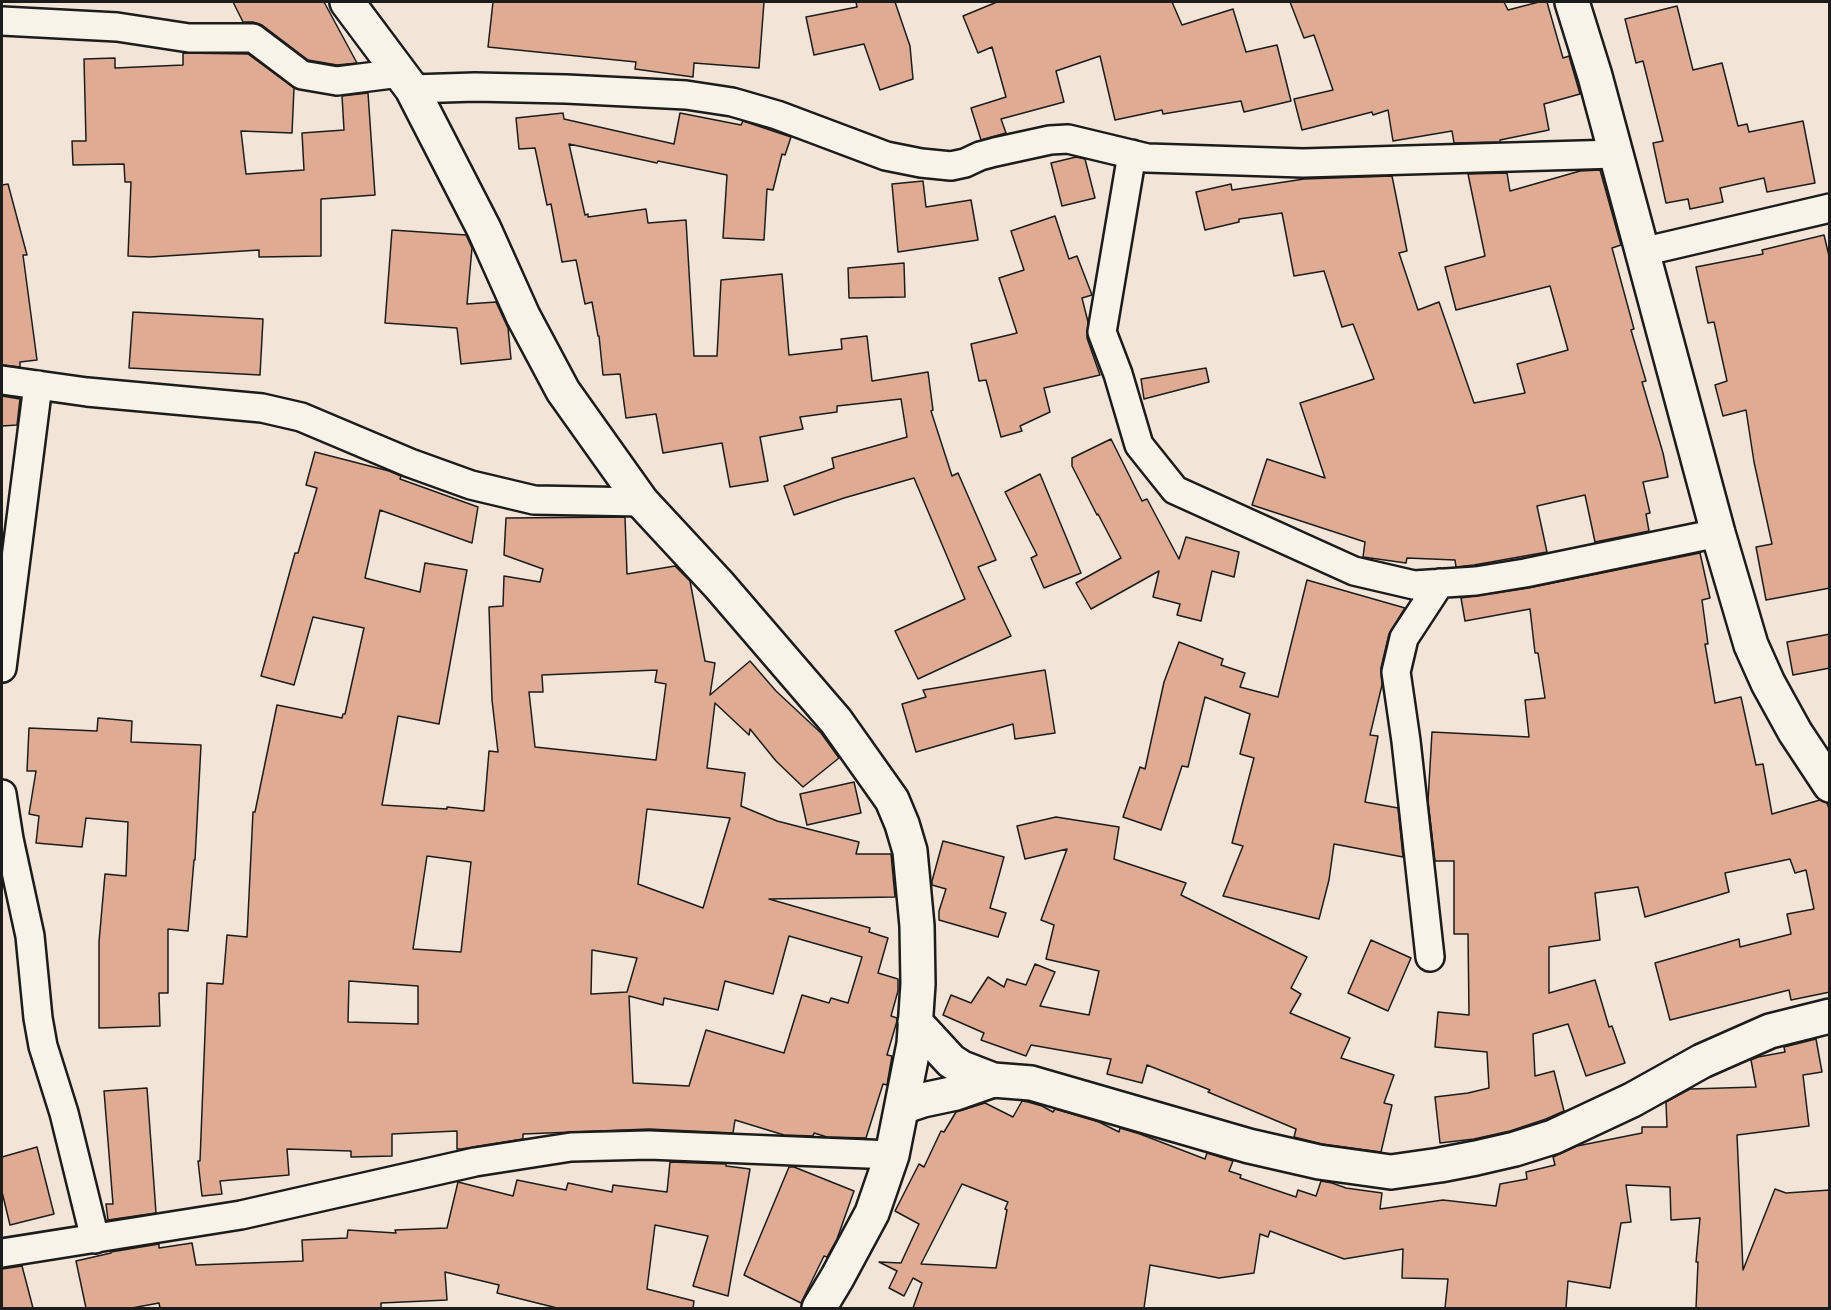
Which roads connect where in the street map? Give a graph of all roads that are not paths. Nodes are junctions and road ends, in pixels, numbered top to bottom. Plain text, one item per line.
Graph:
1 (347, 2) edge
2 (1572, 2) edge
3 (1594, 2) edge
4 (2, 21) edge
5 (406, 81) junction
6 (1132, 154) junction
7 (1616, 154) junction
8 (1830, 208) edge
9 (1652, 249) junction
10 (2, 380) edge
11 (38, 385) junction
12 (642, 502) junction
13 (1718, 533) junction
14 (1440, 583) junction
15 (2, 668) edge
16 (1830, 753) edge
17 (1830, 785) edge
18 (2, 794) edge
19 (1430, 957) dead end
20 (1830, 1016) edge
21 (915, 1022) junction
22 (993, 1080) junction
23 (902, 1107) junction
24 (892, 1155) junction
25 (95, 1239) junction
26 (2, 1253) edge
27 (819, 1308) edge

1 - 5 street
2 - 7 street
3 - 9 street
4 - 5 street
5 - 6 street
5 - 12 street
6 - 7 street
6 - 14 street
7 - 9 street
8 - 9 street
9 - 13 street
9 - 16 street
10 - 11 street
11 - 12 street
11 - 15 street
12 - 21 street
13 - 14 street
13 - 17 street
14 - 19 street
18 - 25 street
20 - 22 street
21 - 22 street
21 - 23 street
22 - 23 street
23 - 24 street
24 - 25 street
24 - 27 street
25 - 26 street

